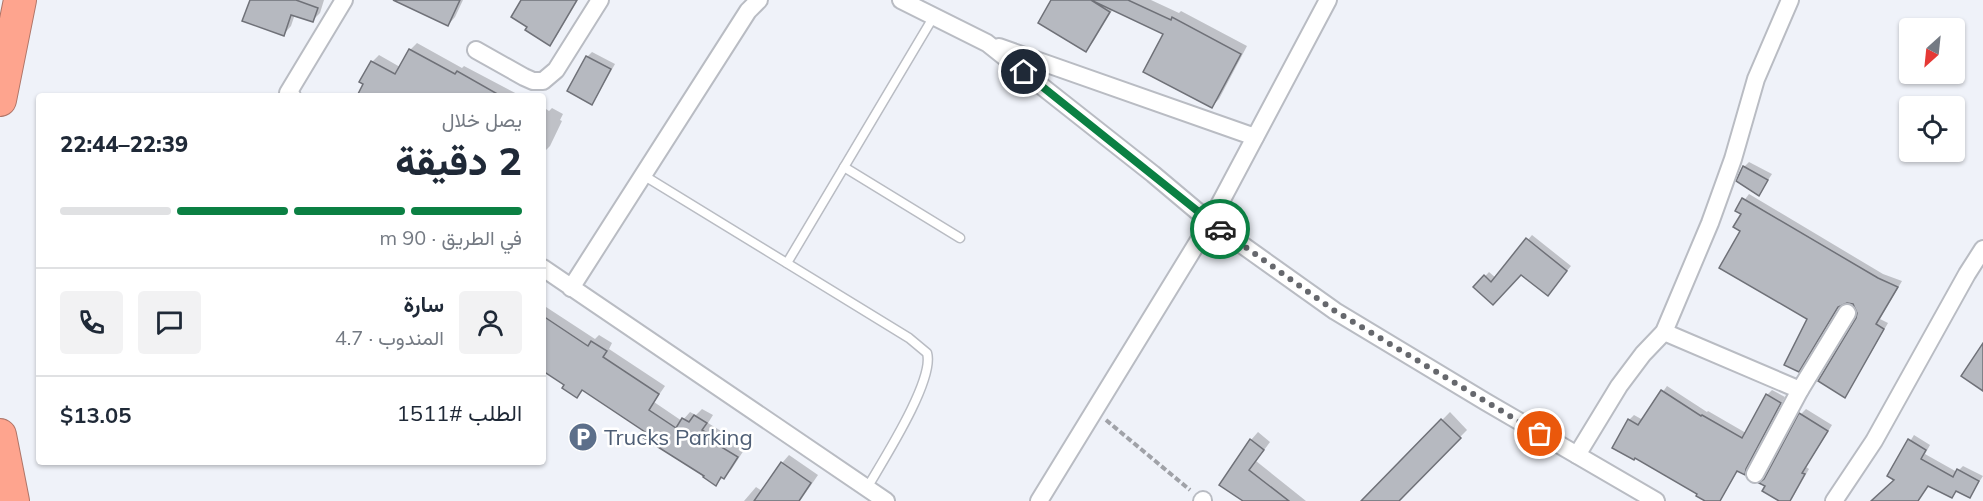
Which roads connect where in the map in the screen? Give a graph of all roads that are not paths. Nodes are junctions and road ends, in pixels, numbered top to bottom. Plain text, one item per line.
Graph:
1 (20, 0) edge
2 (344, 0) edge
3 (600, 0) edge
4 (901, 0) edge
5 (1328, 0) edge
6 (1790, 0) edge
7 (752, 4) edge
8 (934, 16) junction
9 (987, 43) junction
10 (476, 50) dead end
11 (288, 93) edge
12 (0, 100) edge
13 (1255, 137) junction
14 (844, 167) junction
15 (643, 175) junction
16 (1210, 222) junction
17 (960, 238) dead end
18 (1983, 249) edge
19 (787, 263) junction
20 (546, 270) edge
21 (572, 288) junction
22 (1847, 313) dead end
23 (1665, 332) junction
24 (1800, 390) junction
25 (0, 435) edge
26 (1577, 455) junction
27 (1755, 474) dead end
28 (867, 488) junction
29 (13, 501) edge
30 (885, 501) edge
31 (1039, 501) edge
32 (1656, 501) edge
33 (1834, 501) edge

1 - 12 highway
2 - 11 street
3 - 10 street
4 - 8 street
5 - 13 street
6 - 23 street
7 - 15 street
8 - 9 street
8 - 14 lane
9 - 13 street
9 - 16 street
13 - 16 street
14 - 17 lane
14 - 19 lane
15 - 19 lane
15 - 21 street
16 - 26 street
16 - 31 street
18 - 33 street
19 - 28 lane
20 - 21 street
21 - 28 street
22 - 24 street
23 - 24 street
23 - 26 street
24 - 27 street
25 - 29 highway
26 - 32 street
28 - 30 street

